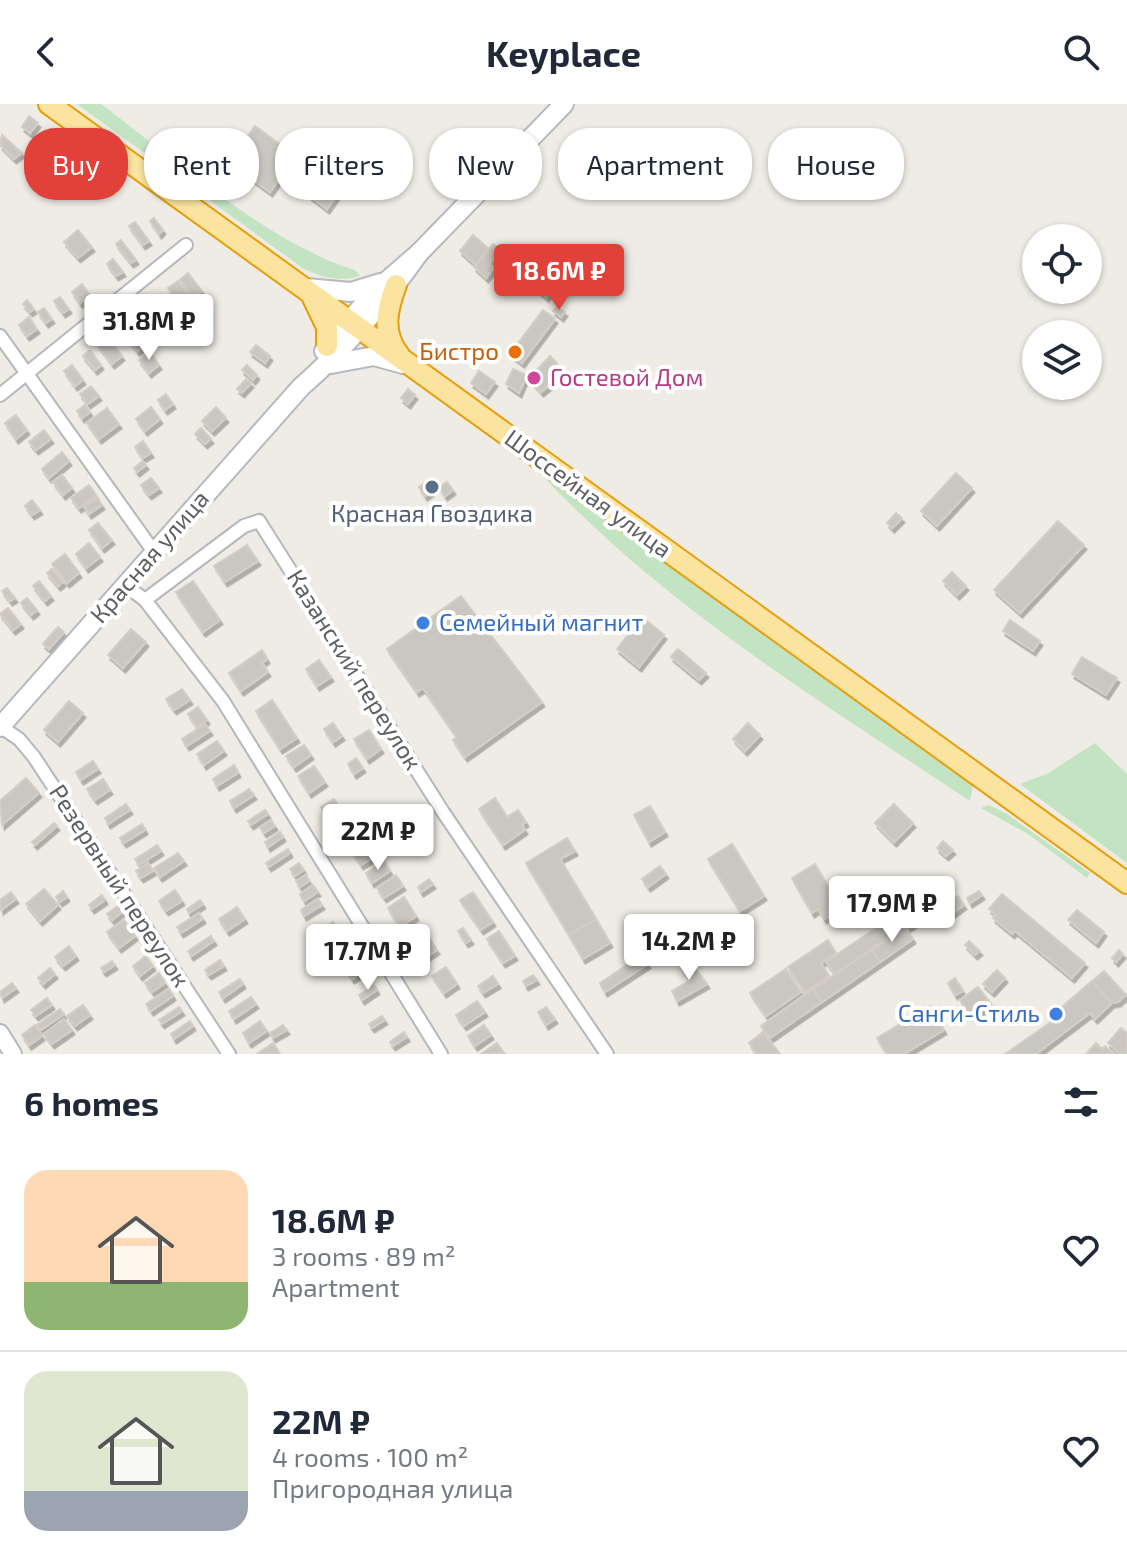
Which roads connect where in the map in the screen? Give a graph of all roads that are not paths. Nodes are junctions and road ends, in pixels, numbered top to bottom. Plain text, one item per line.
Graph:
1 (49, 104) edge
2 (564, 104) edge
3 (186, 245) dead end
4 (393, 282) junction
5 (306, 288) junction
6 (355, 325) junction
7 (0, 336) edge
8 (326, 356) junction
9 (409, 367) junction
10 (27, 373) junction
11 (0, 395) edge
12 (154, 552) junction
13 (125, 585) junction
14 (145, 600) junction
15 (0, 727) edge
16 (1127, 883) edge
17 (0, 1033) edge
18 (13, 1054) edge
19 (229, 1054) edge
20 (441, 1054) edge
21 (607, 1054) edge

1 - 5 highway, Шоссейная улица
2 - 4 main road, Красная улица
3 - 10 street
4 - 5 main road
4 - 6 main road, Красная улица
4 - 9 highway
5 - 6 highway, Шоссейная улица
5 - 8 highway
6 - 8 main road, Красная улица
6 - 9 highway, Шоссейная улица
7 - 10 street
8 - 9 main road
8 - 12 main road, Красная улица
9 - 16 highway, Шоссейная улица
10 - 11 street
10 - 12 street
12 - 13 main road, Красная улица
13 - 14 street
13 - 15 main road, Красная улица
14 - 20 street
14 - 21 street, Казанский переулок
15 - 19 street, Резервный переулок
17 - 18 street

